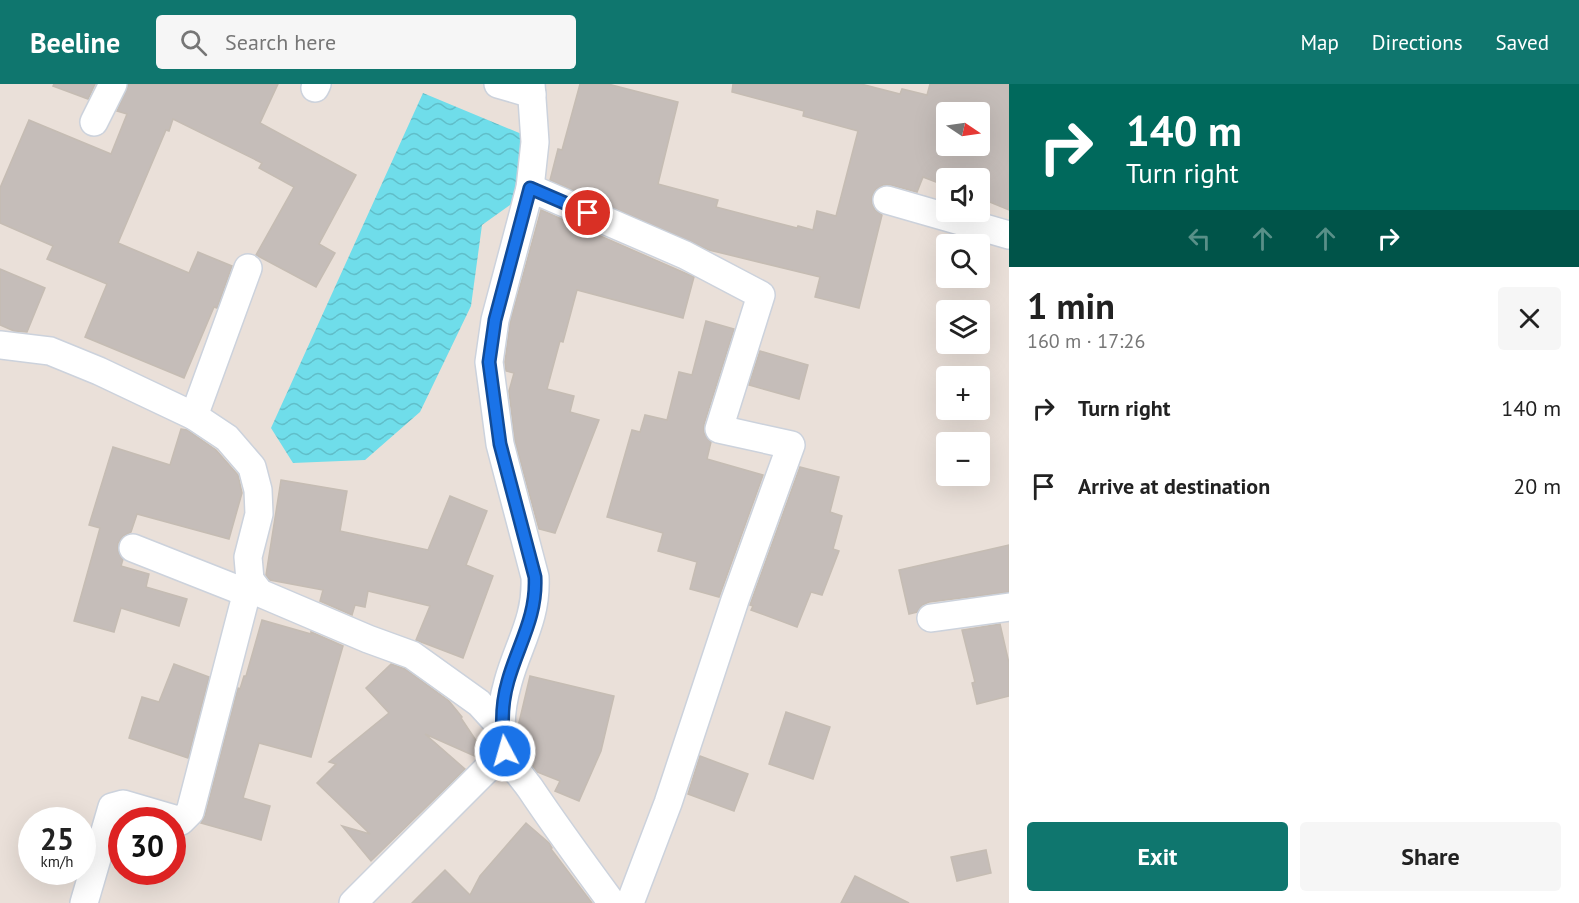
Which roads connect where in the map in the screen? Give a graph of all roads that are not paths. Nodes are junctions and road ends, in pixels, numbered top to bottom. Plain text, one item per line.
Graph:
1 (113, 84) edge
2 (498, 84) edge
3 (531, 89) edge
4 (94, 122) dead end
5 (530, 188) junction
6 (887, 200) dead end
7 (1009, 236) edge
8 (248, 268) dead end
9 (0, 345) edge
10 (194, 416) junction
11 (133, 548) dead end
12 (249, 587) junction
13 (1009, 606) edge
14 (932, 618) dead end
15 (503, 739) junction
16 (84, 903) edge
17 (352, 903) edge
18 (612, 903) edge
19 (630, 903) edge

1 - 4 street
2 - 3 street
3 - 5 street
5 - 15 street
5 - 19 street
6 - 7 street
8 - 10 street
9 - 10 street
10 - 12 street
11 - 12 street
12 - 15 street
12 - 16 street
13 - 14 street
15 - 17 street
15 - 18 street

